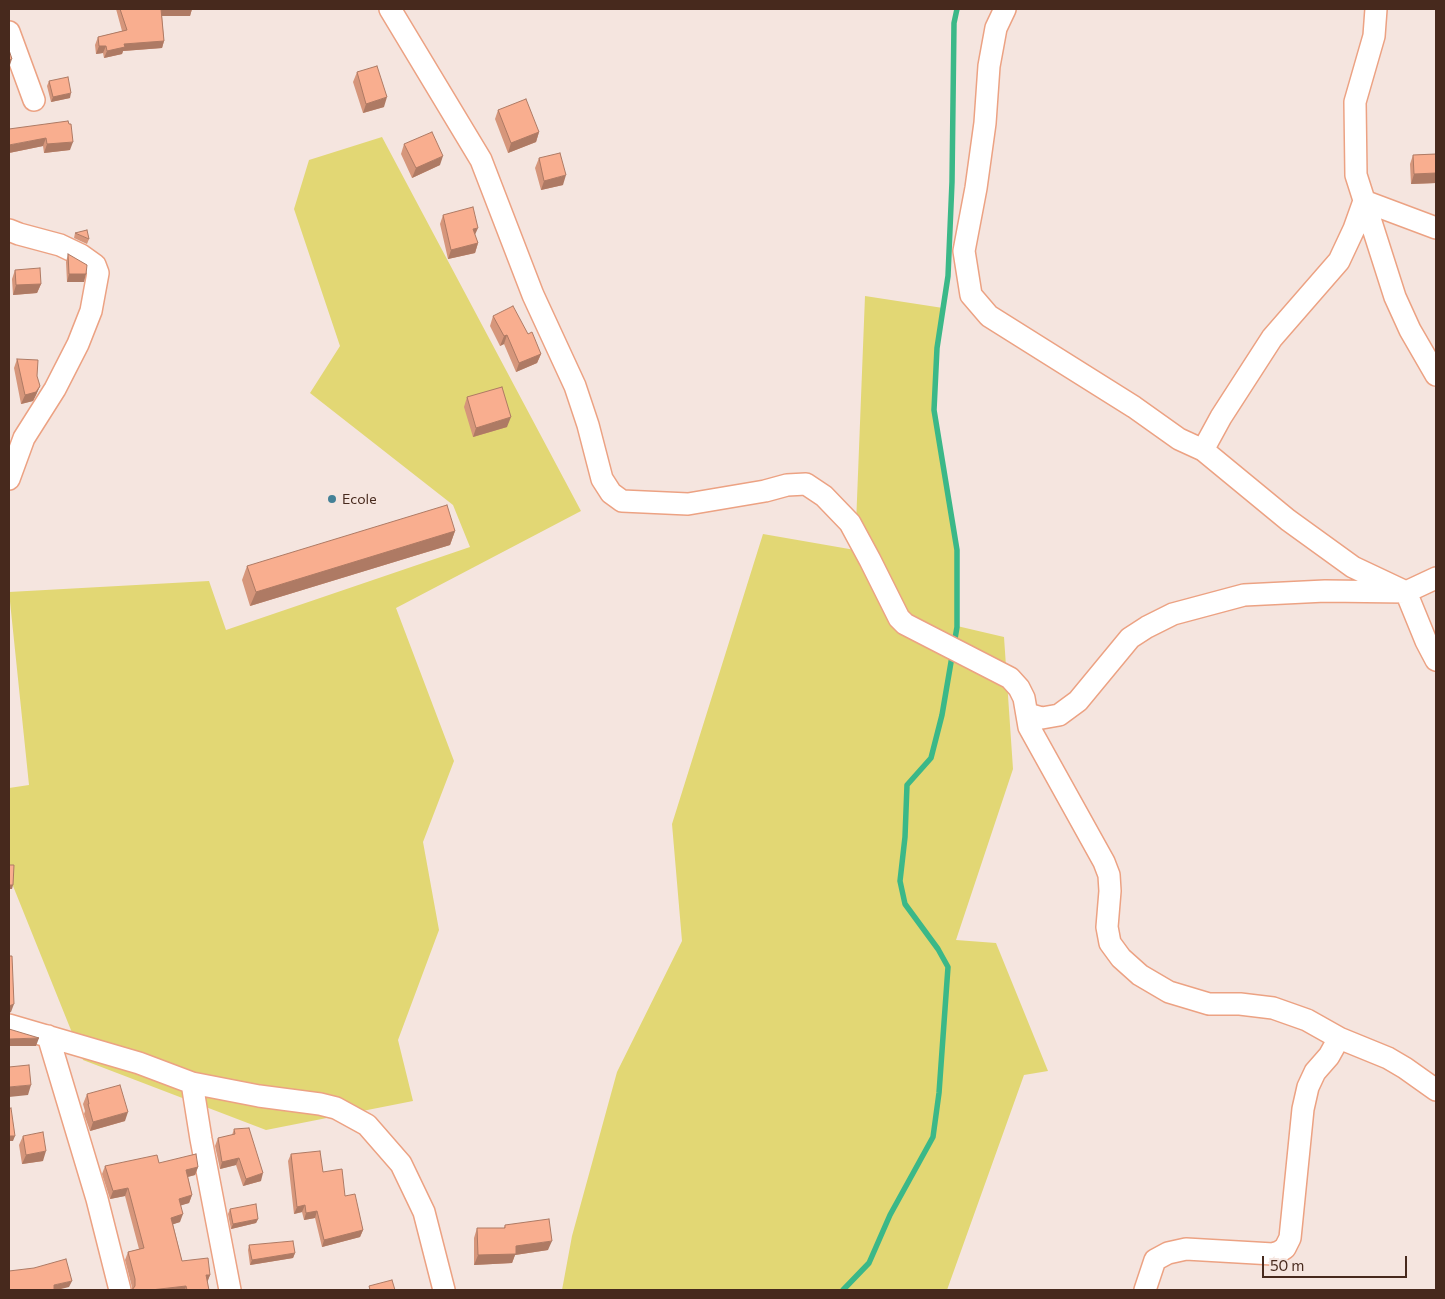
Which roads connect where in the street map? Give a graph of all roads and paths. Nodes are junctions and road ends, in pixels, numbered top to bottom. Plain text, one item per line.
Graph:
1 (390, 9) edge
2 (1005, 9) edge
3 (1376, 9) edge
4 (9, 32) edge
5 (34, 100) dead end
6 (1364, 201) junction
7 (1436, 228) edge
8 (9, 230) edge
9 (1436, 375) edge
10 (1204, 450) junction
11 (9, 479) edge
12 (1436, 578) edge
13 (1406, 592) junction
14 (1436, 660) edge
15 (1028, 714) junction
16 (9, 1025) edge
17 (48, 1036) junction
18 (1339, 1038) junction
19 (192, 1083) junction
20 (1436, 1090) edge
21 (120, 1290) edge
22 (230, 1290) edge
23 (444, 1290) edge
24 (1145, 1290) edge

1 - 15 street
2 - 10 street
3 - 6 street
4 - 5 street
6 - 7 street
6 - 9 street
6 - 10 street
8 - 11 street
10 - 13 street
12 - 13 street
13 - 14 street
13 - 15 street
15 - 18 street
16 - 17 street
17 - 19 street
17 - 21 street
18 - 20 street
18 - 24 street
19 - 22 street
19 - 23 street

